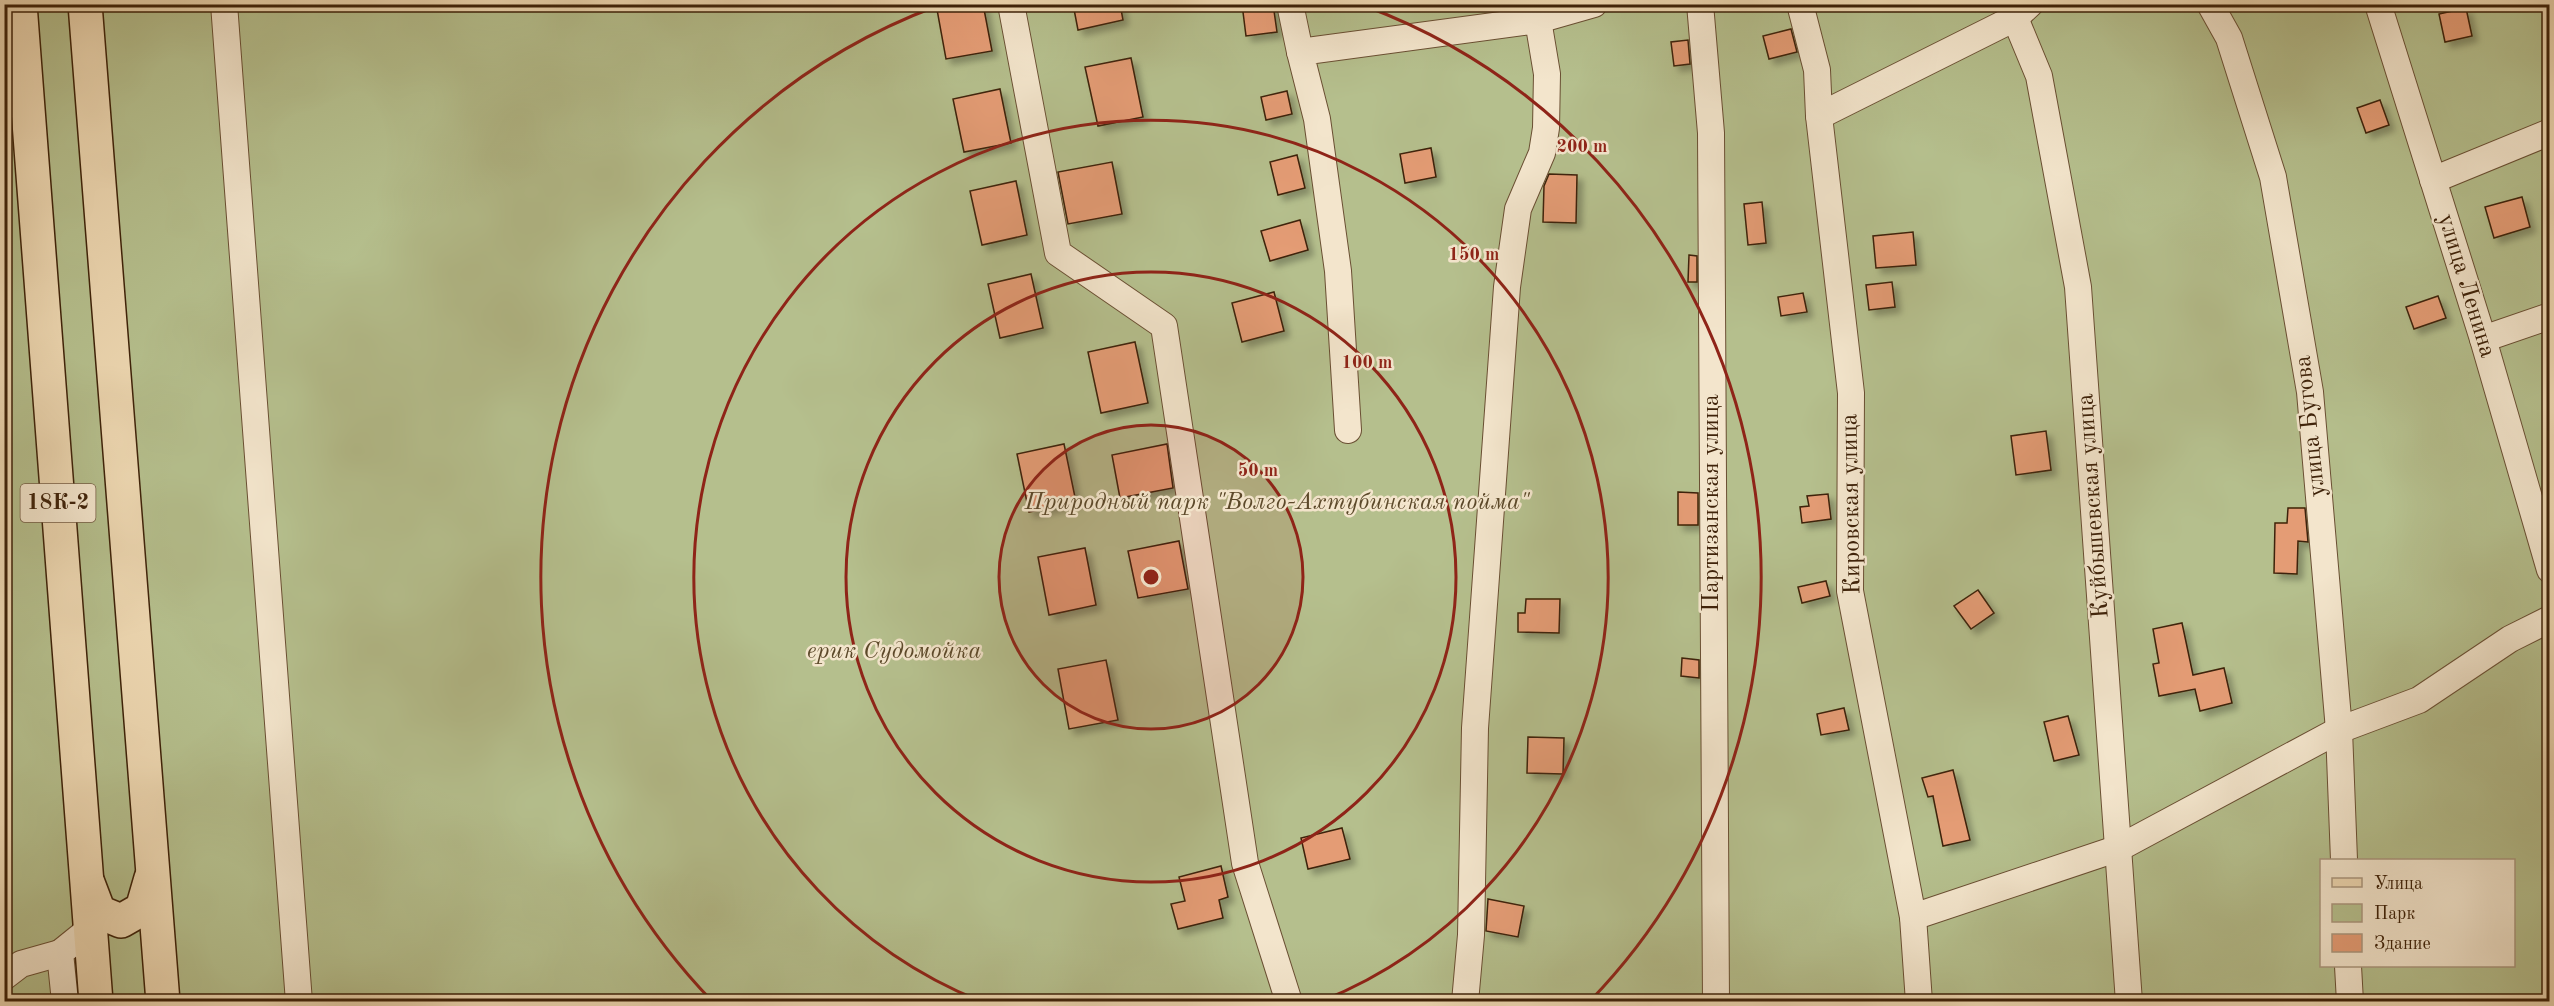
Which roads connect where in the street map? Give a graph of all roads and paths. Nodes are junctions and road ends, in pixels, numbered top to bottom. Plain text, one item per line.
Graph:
1 (20, 4) edge
2 (85, 4) edge
3 (224, 4) edge
4 (1011, 4) edge
5 (1290, 4) edge
6 (1594, 4) edge
7 (1700, 4) edge
8 (1800, 4) edge
9 (2210, 4) edge
10 (2378, 4) edge
11 (2022, 11) edge
12 (1531, 12) edge
13 (1300, 52) junction
14 (1819, 116) junction
15 (2550, 132) edge
16 (2433, 180) junction
17 (2550, 316) edge
18 (2483, 339) junction
19 (1347, 430) dead end
20 (2544, 527) edge
21 (2550, 570) edge
22 (2550, 620) edge
23 (2339, 730) junction
24 (2120, 848) junction
25 (2344, 859) edge
26 (152, 873) junction
27 (87, 879) junction
28 (1914, 917) junction
29 (91, 928) junction
30 (60, 953) junction
31 (10, 967) edge
32 (2348, 967) edge
33 (65, 1002) edge
34 (96, 1002) edge
35 (163, 1002) edge
36 (299, 1002) edge
37 (1289, 1002) edge
38 (1465, 1002) edge
39 (1716, 1002) edge
40 (1919, 1002) edge
41 (2129, 1002) edge
42 (2350, 1002) edge

1 - 27 main road, 18К-2
2 - 26 main road, 18К-2
3 - 36 street
4 - 37 street
5 - 13 street
6 - 12 street
7 - 39 street, Партизанская улица
8 - 14 street, Кировская улица
9 - 23 street, улица Бугова
10 - 16 street, улица Ленина
11 - 14 street
11 - 24 street, Куйбышевская улица
12 - 13 street
12 - 38 street
13 - 19 street
14 - 28 street, Кировская улица
15 - 16 street
16 - 18 street, улица Ленина
17 - 18 street
18 - 20 street, улица Ленина
20 - 21 street, улица Ленина
22 - 23 street
23 - 24 street
23 - 25 street, улица Бугова
24 - 28 street
24 - 41 street, Куйбышевская улица
26 - 27 main road
26 - 35 main road, 18К-2
27 - 29 main road, 18К-2
28 - 40 street, Кировская улица
29 - 30 street
29 - 34 main road, 18К-2
30 - 31 street
30 - 33 street
32 - 42 street

